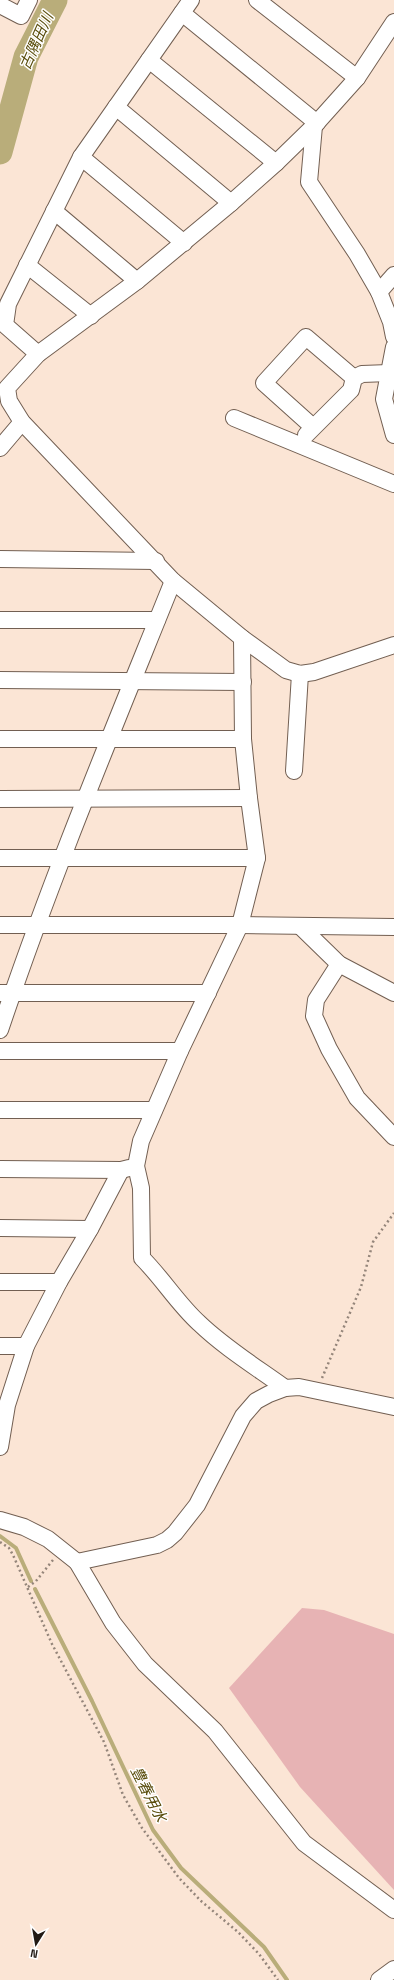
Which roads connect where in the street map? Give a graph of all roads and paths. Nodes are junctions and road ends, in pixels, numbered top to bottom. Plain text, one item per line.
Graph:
1 (30, 0) edge
2 (191, 0) edge
3 (257, 0) edge
4 (0, 5) edge
5 (182, 13) junction
6 (394, 22) edge
7 (149, 60) junction
8 (357, 78) junction
9 (116, 107) junction
10 (315, 125) junction
11 (81, 157) junction
12 (276, 163) junction
13 (231, 203) junction
14 (54, 211) junction
15 (184, 243) junction
16 (28, 264) junction
17 (394, 275) edge
18 (137, 281) junction
19 (379, 292) junction
20 (91, 316) junction
21 (394, 337) edge
22 (394, 347) edge
23 (38, 354) junction
24 (389, 373) junction
25 (354, 378) junction
26 (234, 418) dead end
27 (22, 422) junction
28 (392, 425) edge
29 (314, 427) junction
30 (296, 444) junction
31 (0, 448) edge
32 (394, 484) edge
33 (0, 559) edge
34 (156, 561) junction
35 (173, 581) junction
36 (0, 620) edge
37 (157, 620) junction
38 (242, 638) junction
39 (394, 645) edge
40 (300, 674) junction
41 (0, 680) edge
42 (133, 680) junction
43 (242, 682) junction
44 (0, 739) edge
45 (109, 739) junction
46 (243, 739) junction
47 (294, 771) dead end
48 (248, 798) junction
49 (0, 799) edge
50 (84, 800) junction
51 (0, 858) edge
52 (62, 858) junction
53 (257, 858) junction
54 (0, 925) edge
55 (36, 925) junction
56 (240, 925) junction
57 (300, 926) junction
58 (394, 927) edge
59 (339, 964) junction
60 (6, 992) edge
61 (208, 993) junction
62 (394, 993) edge
63 (0, 1030) edge
64 (0, 1051) edge
65 (180, 1051) junction
66 (0, 1110) edge
67 (154, 1110) junction
68 (394, 1137) edge
69 (136, 1166) junction
70 (0, 1169) edge
71 (121, 1170) junction
72 (394, 1213) edge
73 (0, 1228) edge
74 (90, 1229) junction
75 (0, 1282) edge
76 (59, 1282) junction
77 (0, 1346) edge
78 (26, 1346) junction
79 (285, 1388) junction
80 (317, 1390) junction
81 (3, 1405) edge
82 (394, 1406) edge
83 (0, 1447) edge
84 (0, 1520) edge
85 (0, 1542) edge
86 (63, 1549) junction
87 (77, 1562) junction
88 (28, 1587) junction
89 (394, 1910) edge
90 (394, 1969) edge
91 (278, 1980) edge
92 (379, 1980) edge

1 - 4 street
2 - 5 street
3 - 8 street
5 - 7 street
5 - 10 street
6 - 8 street
7 - 9 street
7 - 12 street
8 - 10 street
9 - 11 street
9 - 13 street
10 - 12 street
10 - 19 street
11 - 14 street
11 - 15 street
12 - 13 street
13 - 15 street
14 - 16 street
14 - 18 street
15 - 18 street
16 - 20 street
16 - 23 street
17 - 19 street
18 - 20 street
19 - 21 street
20 - 23 street
22 - 24 street
23 - 27 street
24 - 25 street
24 - 28 street
25 - 29 street
25 - 29 street
26 - 30 street
27 - 31 street
27 - 34 street
29 - 30 street
30 - 32 street
33 - 34 street
34 - 35 street
35 - 37 street
35 - 38 street
36 - 37 street
37 - 42 street
38 - 40 street
38 - 43 street
39 - 40 street
40 - 47 street
41 - 42 street
42 - 43 street
42 - 45 street
43 - 46 street
44 - 45 street
45 - 46 street
45 - 50 street
46 - 48 street
48 - 50 street
48 - 53 street
49 - 50 street
50 - 52 street
51 - 52 street
52 - 53 street
52 - 55 street
53 - 56 street
54 - 55 street
55 - 56 street
55 - 60 street
56 - 57 street
56 - 61 street
57 - 58 street
57 - 59 street
59 - 62 street
59 - 68 street
60 - 61 street
60 - 63 street
61 - 65 street
64 - 65 street
65 - 67 street
66 - 67 street
67 - 69 street
69 - 71 street
69 - 79 street
70 - 71 street
71 - 74 street
72 - 80 path
73 - 74 street
74 - 76 street
75 - 76 street
76 - 78 street
77 - 78 street
78 - 81 street
79 - 80 street
79 - 87 street
80 - 82 street
81 - 83 street
84 - 86 street
85 - 88 path
86 - 87 street
86 - 88 path
87 - 89 street
88 - 91 path
90 - 92 street

